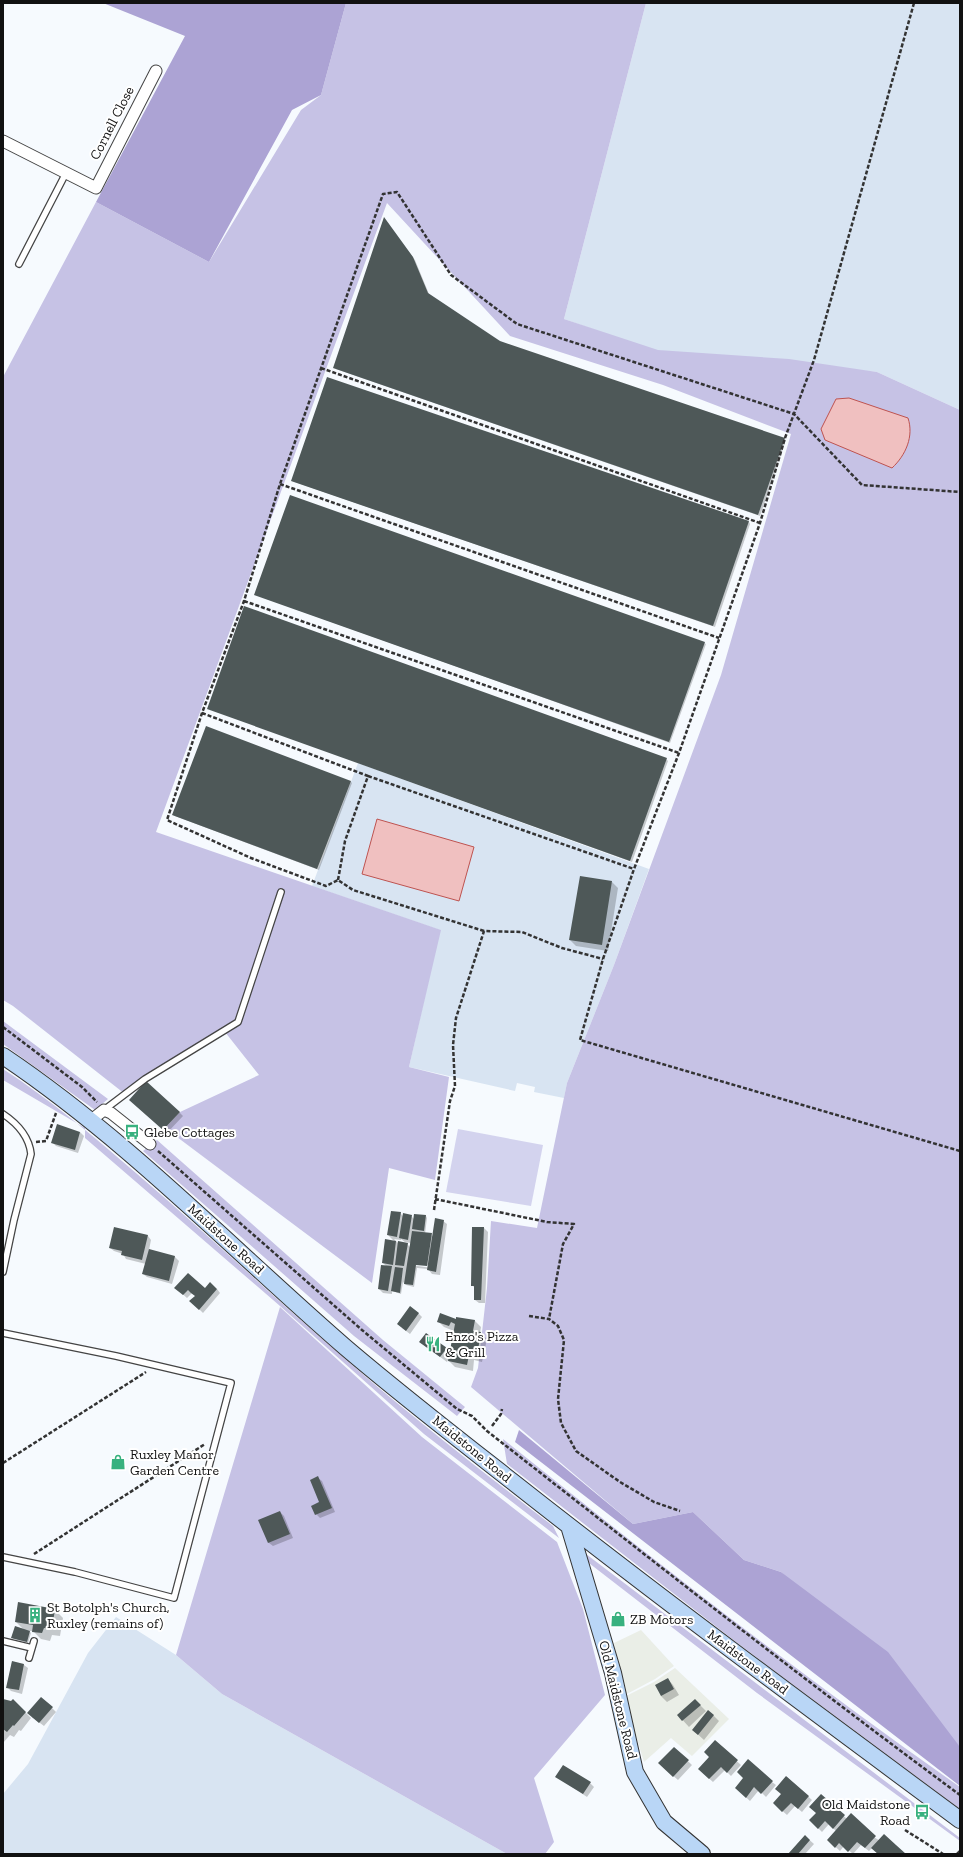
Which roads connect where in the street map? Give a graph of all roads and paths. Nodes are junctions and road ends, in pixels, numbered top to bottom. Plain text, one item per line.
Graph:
1 (914, 3) edge
2 (156, 71) dead end
3 (3, 141) edge
4 (66, 173) junction
5 (19, 264) dead end
6 (321, 368) junction
7 (794, 414) junction
8 (280, 484) junction
9 (960, 492) edge
10 (760, 524) junction
11 (244, 601) junction
12 (719, 638) junction
13 (202, 713) junction
14 (679, 753) junction
15 (368, 776) junction
16 (634, 869) junction
17 (338, 880) junction
18 (281, 892) dead end
19 (484, 931) junction
20 (603, 959) junction
21 (3, 1028) edge
22 (3, 1056) edge
23 (61, 1097) junction
24 (104, 1110) junction
25 (3, 1114) edge
26 (90, 1121) junction
27 (30, 1143) junction
28 (150, 1144) joint
29 (960, 1151) edge
30 (435, 1198) junction
31 (434, 1210) dead end
32 (3, 1272) edge
33 (529, 1316) dead end
34 (549, 1319) junction
35 (3, 1333) edge
36 (157, 1366) junction
37 (502, 1408) dead end
38 (492, 1426) dead end
39 (206, 1444) dead end
40 (3, 1463) edge
41 (680, 1511) dead end
42 (569, 1526) junction
43 (3, 1557) edge
44 (24, 1561) junction
45 (3, 1641) edge
46 (34, 1641) dead end
47 (32, 1648) junction
48 (29, 1658) dead end
49 (960, 1795) edge
50 (960, 1820) edge
51 (905, 1830) dead end
52 (960, 1851) edge
53 (702, 1854) edge
54 (943, 1854) edge
55 (957, 1854) edge

1 - 7 path
2 - 4 street, Cornell Close
3 - 4 street
4 - 5 lane
6 - 7 path
6 - 8 path
6 - 10 path
7 - 9 path
7 - 10 path
8 - 11 path
8 - 12 path
10 - 12 path
11 - 13 path
11 - 14 path
12 - 14 path
13 - 15 path
13 - 17 path
14 - 16 path
15 - 16 path
15 - 17 path
16 - 20 path
17 - 19 path
18 - 24 lane
19 - 20 path
19 - 30 path
20 - 29 path
21 - 24 path
22 - 23 main road, Maidstone Road
23 - 26 main road, Maidstone Road
23 - 27 path
24 - 26 street
24 - 28 street
25 - 27 lane
26 - 42 main road, Maidstone Road
27 - 32 lane
28 - 49 path
30 - 31 path
30 - 34 path
33 - 34 path
34 - 41 path
35 - 36 lane
36 - 40 path
36 - 44 lane
37 - 38 path
39 - 44 path
42 - 50 main road, Maidstone Road
42 - 53 main road, Old Maidstone Road
43 - 44 lane
45 - 47 lane
46 - 47 lane
47 - 48 lane
51 - 54 path
52 - 55 path

